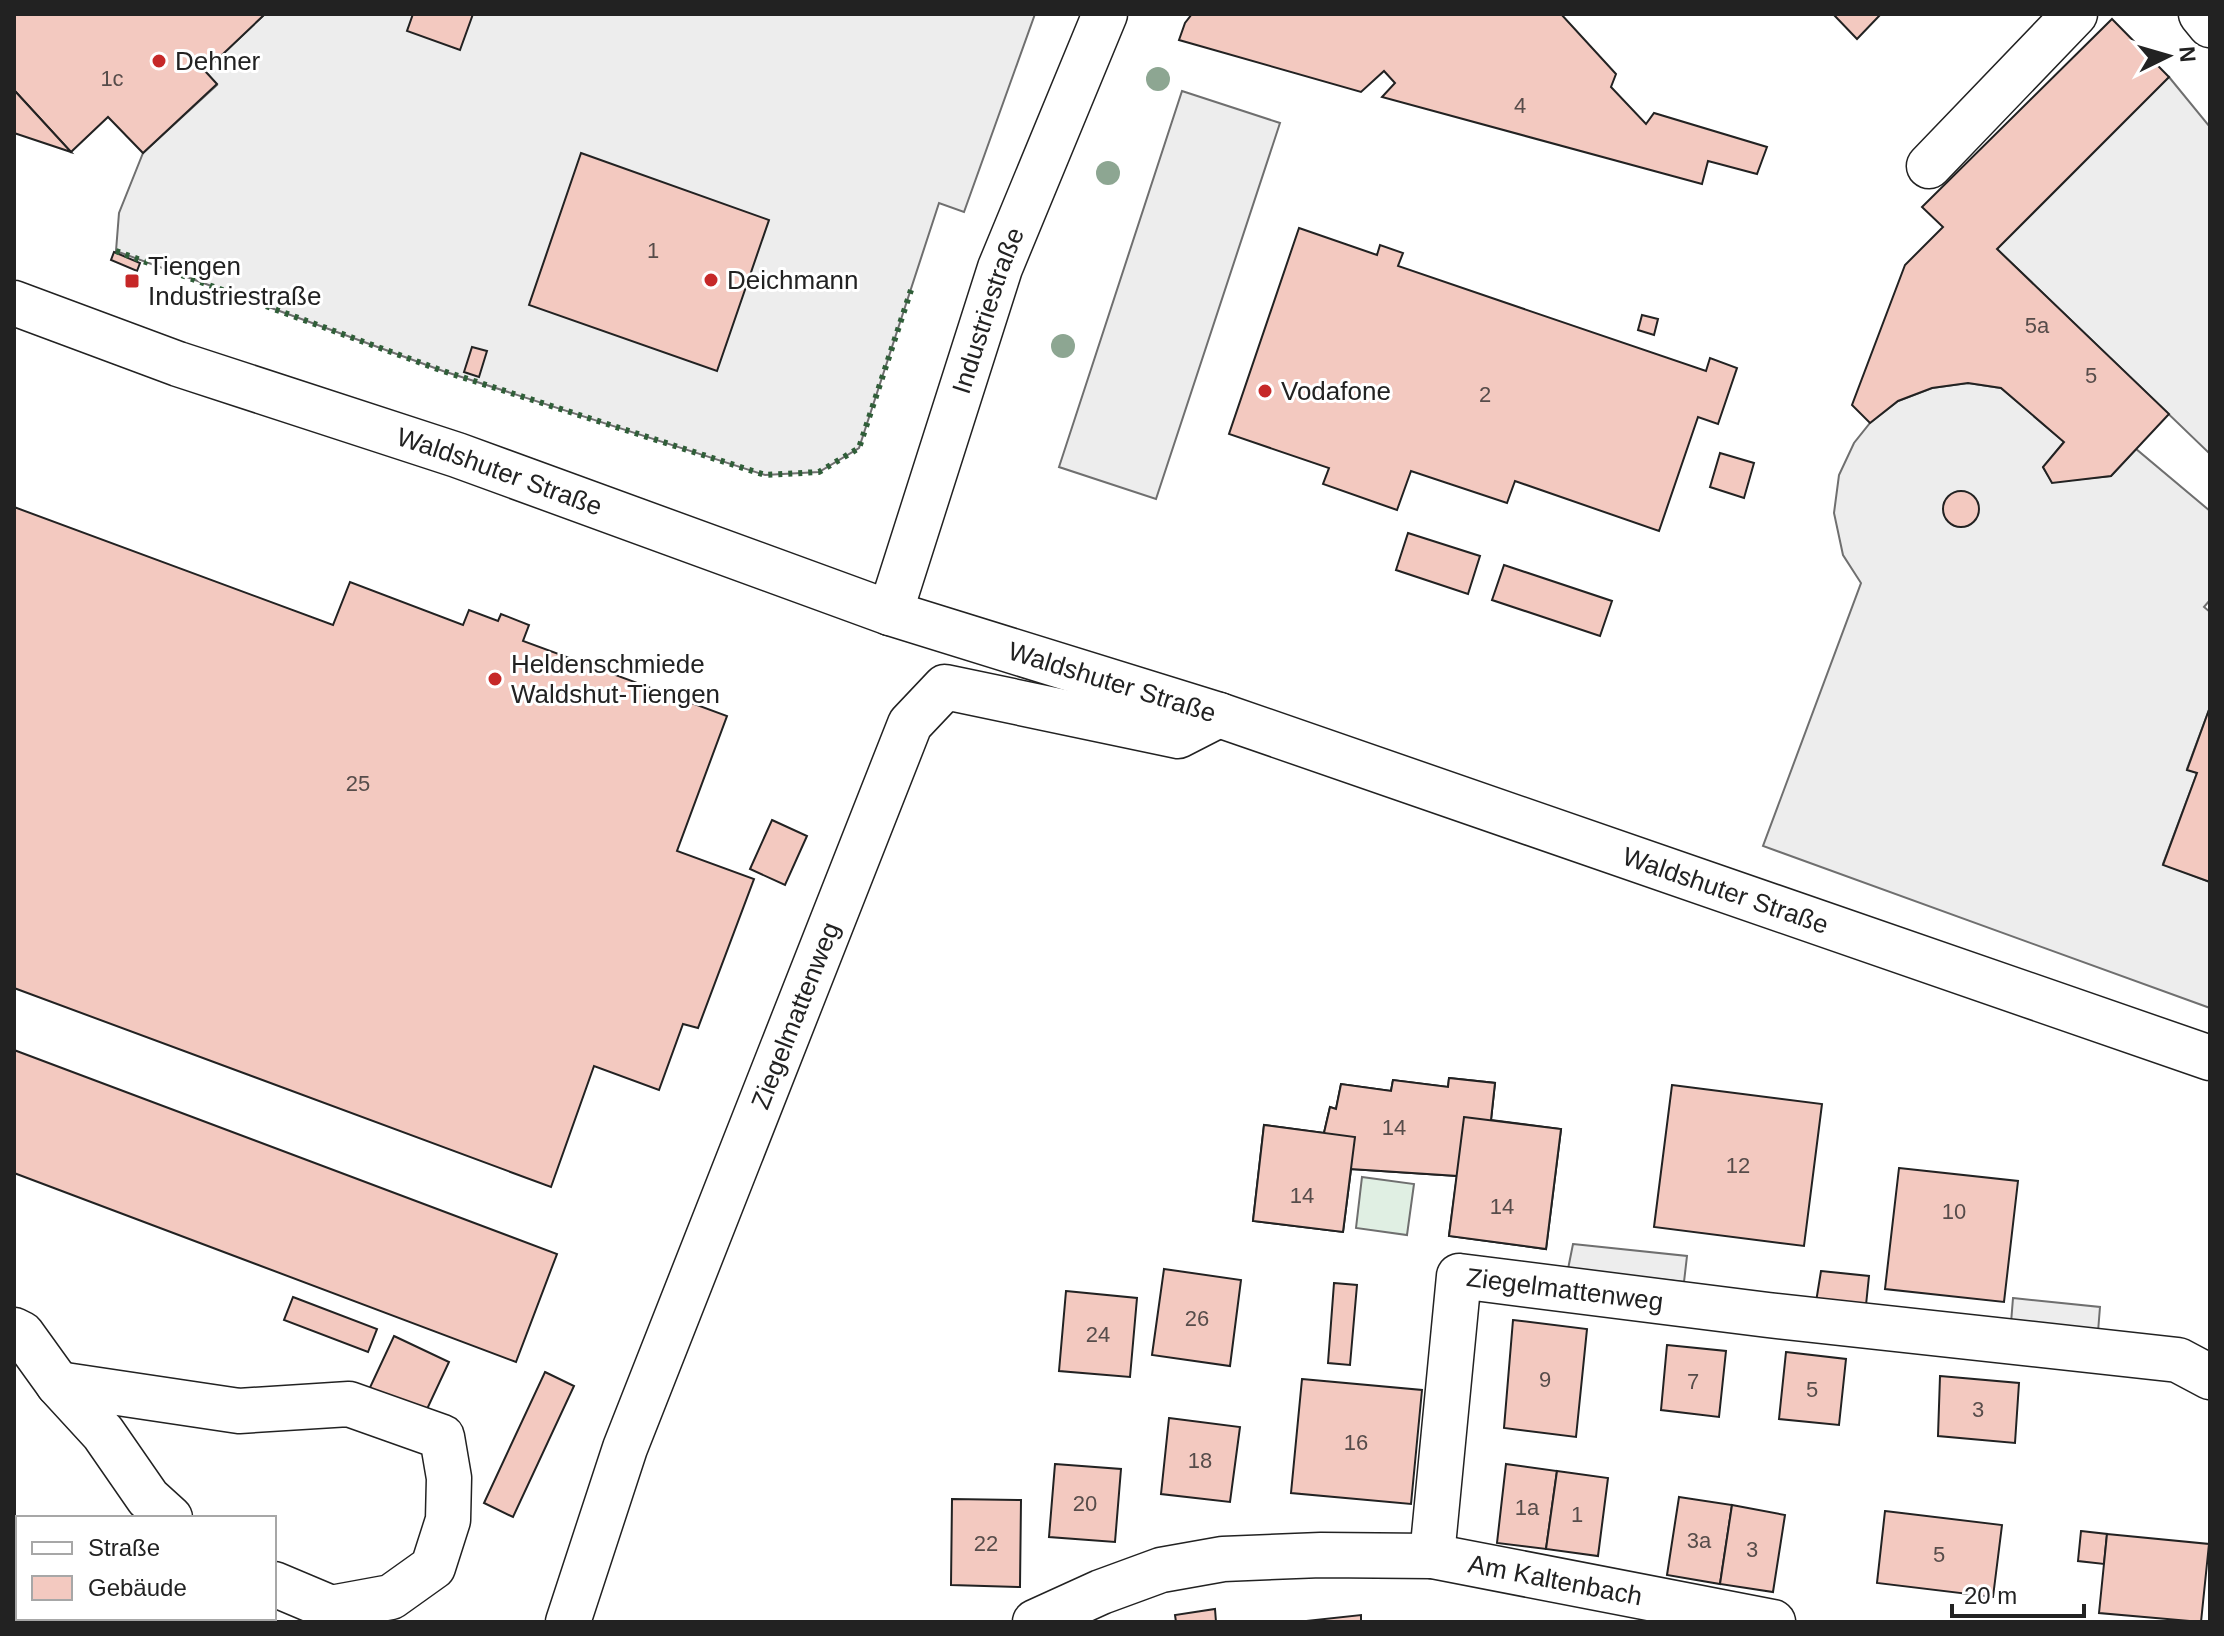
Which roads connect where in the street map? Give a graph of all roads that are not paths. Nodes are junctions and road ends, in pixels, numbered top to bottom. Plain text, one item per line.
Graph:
1 (1105, 14) edge
2 (2075, 14) edge
3 (2201, 14) edge
4 (2210, 25) edge
5 (1929, 166) dead end
6 (14, 303) edge
7 (890, 613) junction
8 (1219, 715) junction
9 (2210, 1058) edge
10 (14, 1330) edge
11 (2210, 1377) edge
12 (58, 1384) junction
13 (168, 1516) edge
14 (1432, 1556) junction
15 (276, 1585) edge
16 (568, 1622) edge
17 (1035, 1622) edge
18 (1773, 1622) edge

1 - 7 street, Industriestraße
2 - 5 street
3 - 4 street
6 - 7 street, Waldshuter Straße
7 - 8 street, Waldshuter Straße
8 - 9 street, Waldshuter Straße
8 - 16 street, Ziegelmattenweg
10 - 12 street
11 - 14 street, Ziegelmattenweg
12 - 13 street
12 - 15 street
14 - 17 street
14 - 18 street, Am Kaltenbach

